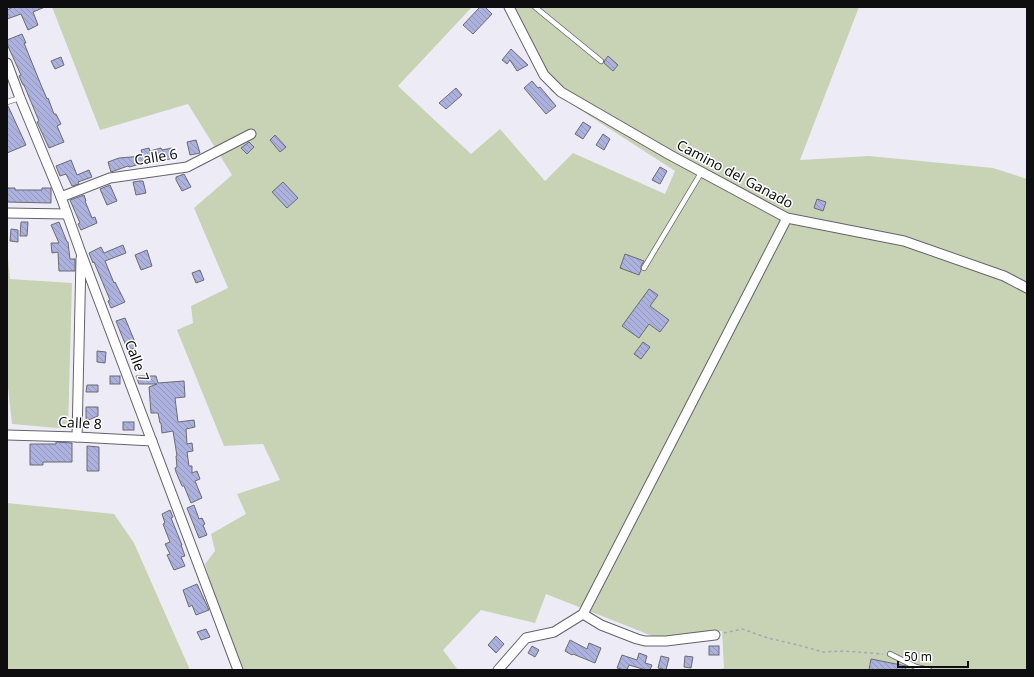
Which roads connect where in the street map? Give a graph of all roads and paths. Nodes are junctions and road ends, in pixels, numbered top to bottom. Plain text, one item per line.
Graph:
1 (508, 7) edge
2 (535, 7) edge
3 (602, 61) dead end
4 (7, 63) edge
5 (10, 76) edge
6 (20, 98) junction
7 (7, 102) edge
8 (252, 134) dead end
9 (701, 173) junction
10 (61, 197) junction
11 (7, 213) edge
12 (67, 214) junction
13 (788, 218) junction
14 (81, 253) junction
15 (644, 268) dead end
16 (1027, 288) edge
17 (7, 435) edge
18 (77, 437) junction
19 (152, 441) junction
20 (583, 614) junction
21 (715, 635) joint
22 (890, 654) joint
23 (238, 670) edge
24 (498, 670) edge
25 (929, 670) edge

1 - 9 street, Camino del Ganado
2 - 3 lane
4 - 5 street, Calle 7
5 - 6 street, Calle 7
6 - 7 lane
6 - 10 street, Calle 7
8 - 10 street, Calle 6
9 - 13 street, Camino del Ganado
9 - 15 lane
10 - 12 street, Calle 7
11 - 12 street
12 - 14 street, Calle 7
13 - 16 street, Camino del Ganado
13 - 20 street
14 - 18 street
14 - 19 street, Calle 7
17 - 18 street, Calle 8
18 - 19 street, Calle 8
19 - 23 street, Calle 7
20 - 21 street
20 - 24 street
21 - 22 path
22 - 25 lane

